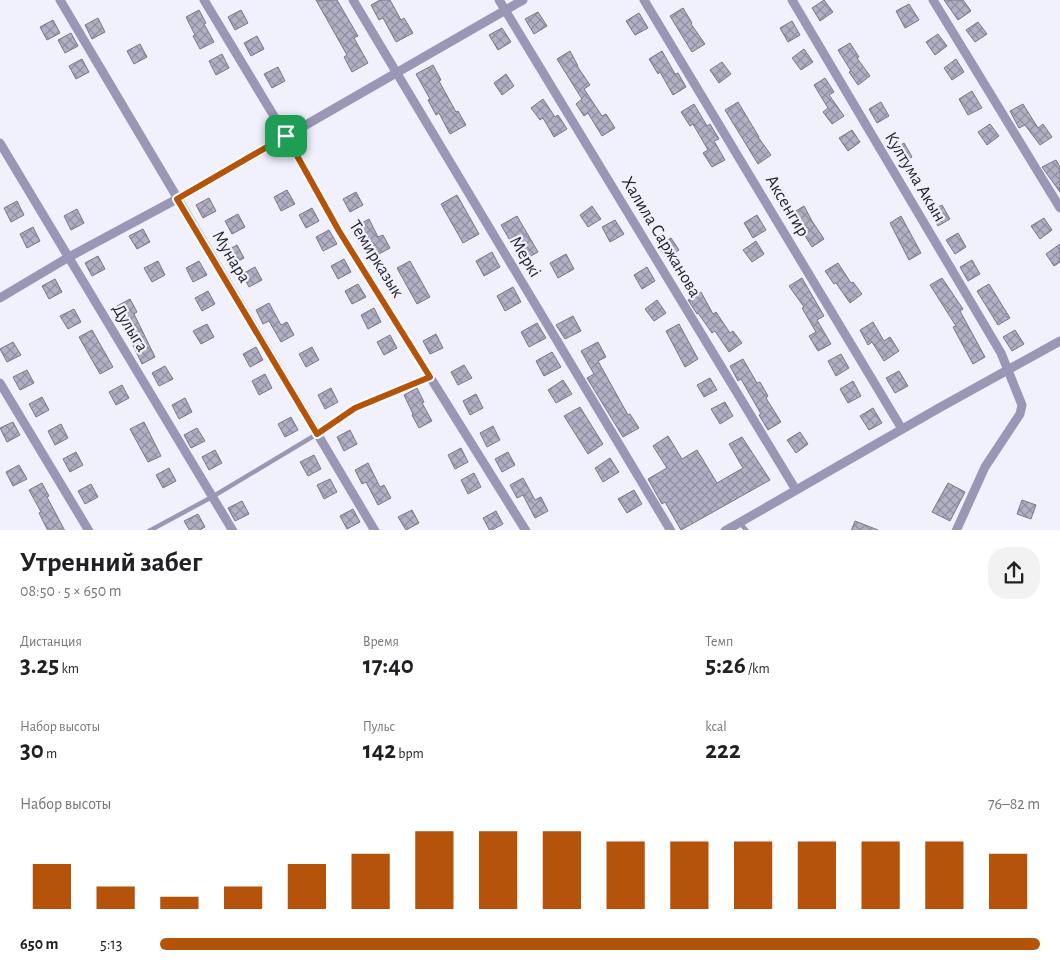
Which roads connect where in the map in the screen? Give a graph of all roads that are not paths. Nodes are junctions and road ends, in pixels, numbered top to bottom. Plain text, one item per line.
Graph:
1 (60, 0) edge
2 (204, 0) edge
3 (353, 0) edge
4 (499, 0) edge
5 (523, 0) edge
6 (644, 0) edge
7 (792, 0) edge
8 (933, 0) edge
9 (505, 10) junction
10 (396, 73) junction
11 (286, 136) junction
12 (0, 143) edge
13 (177, 199) junction
14 (1060, 208) edge
15 (69, 257) junction
16 (0, 298) edge
17 (1060, 341) edge
18 (1007, 371) junction
19 (430, 377) junction
20 (0, 383) edge
21 (902, 429) junction
22 (317, 434) junction
23 (796, 490) junction
24 (212, 497) junction
25 (739, 522) junction
26 (89, 530) edge
27 (149, 530) edge
28 (233, 530) edge
29 (375, 530) edge
30 (526, 530) edge
31 (671, 530) edge
32 (725, 530) edge
33 (747, 530) edge
34 (956, 530) edge

1 - 13 street, Мунара
2 - 11 street, Темирказык
3 - 10 street, Меркі
4 - 9 street, Халила Саржанова
5 - 9 street
6 - 21 street, Аксенгир
7 - 18 street, Култума Акын
8 - 14 street
9 - 10 street
9 - 23 street, Халила Саржанова
10 - 11 street
10 - 31 street, Меркі
11 - 13 street
11 - 19 street, Темирказык
12 - 15 street, Дулыга
13 - 15 street
13 - 22 street, Мунара
15 - 16 street
15 - 24 street, Дулыга
17 - 18 street
18 - 21 street
18 - 34 street, Култума Акын
19 - 22 lane
19 - 30 street, Темирказык
20 - 26 street
21 - 23 street
22 - 24 lane
22 - 29 street, Мунара
23 - 25 street
24 - 27 lane
24 - 28 street, Дулыга
25 - 32 street
25 - 33 lane

